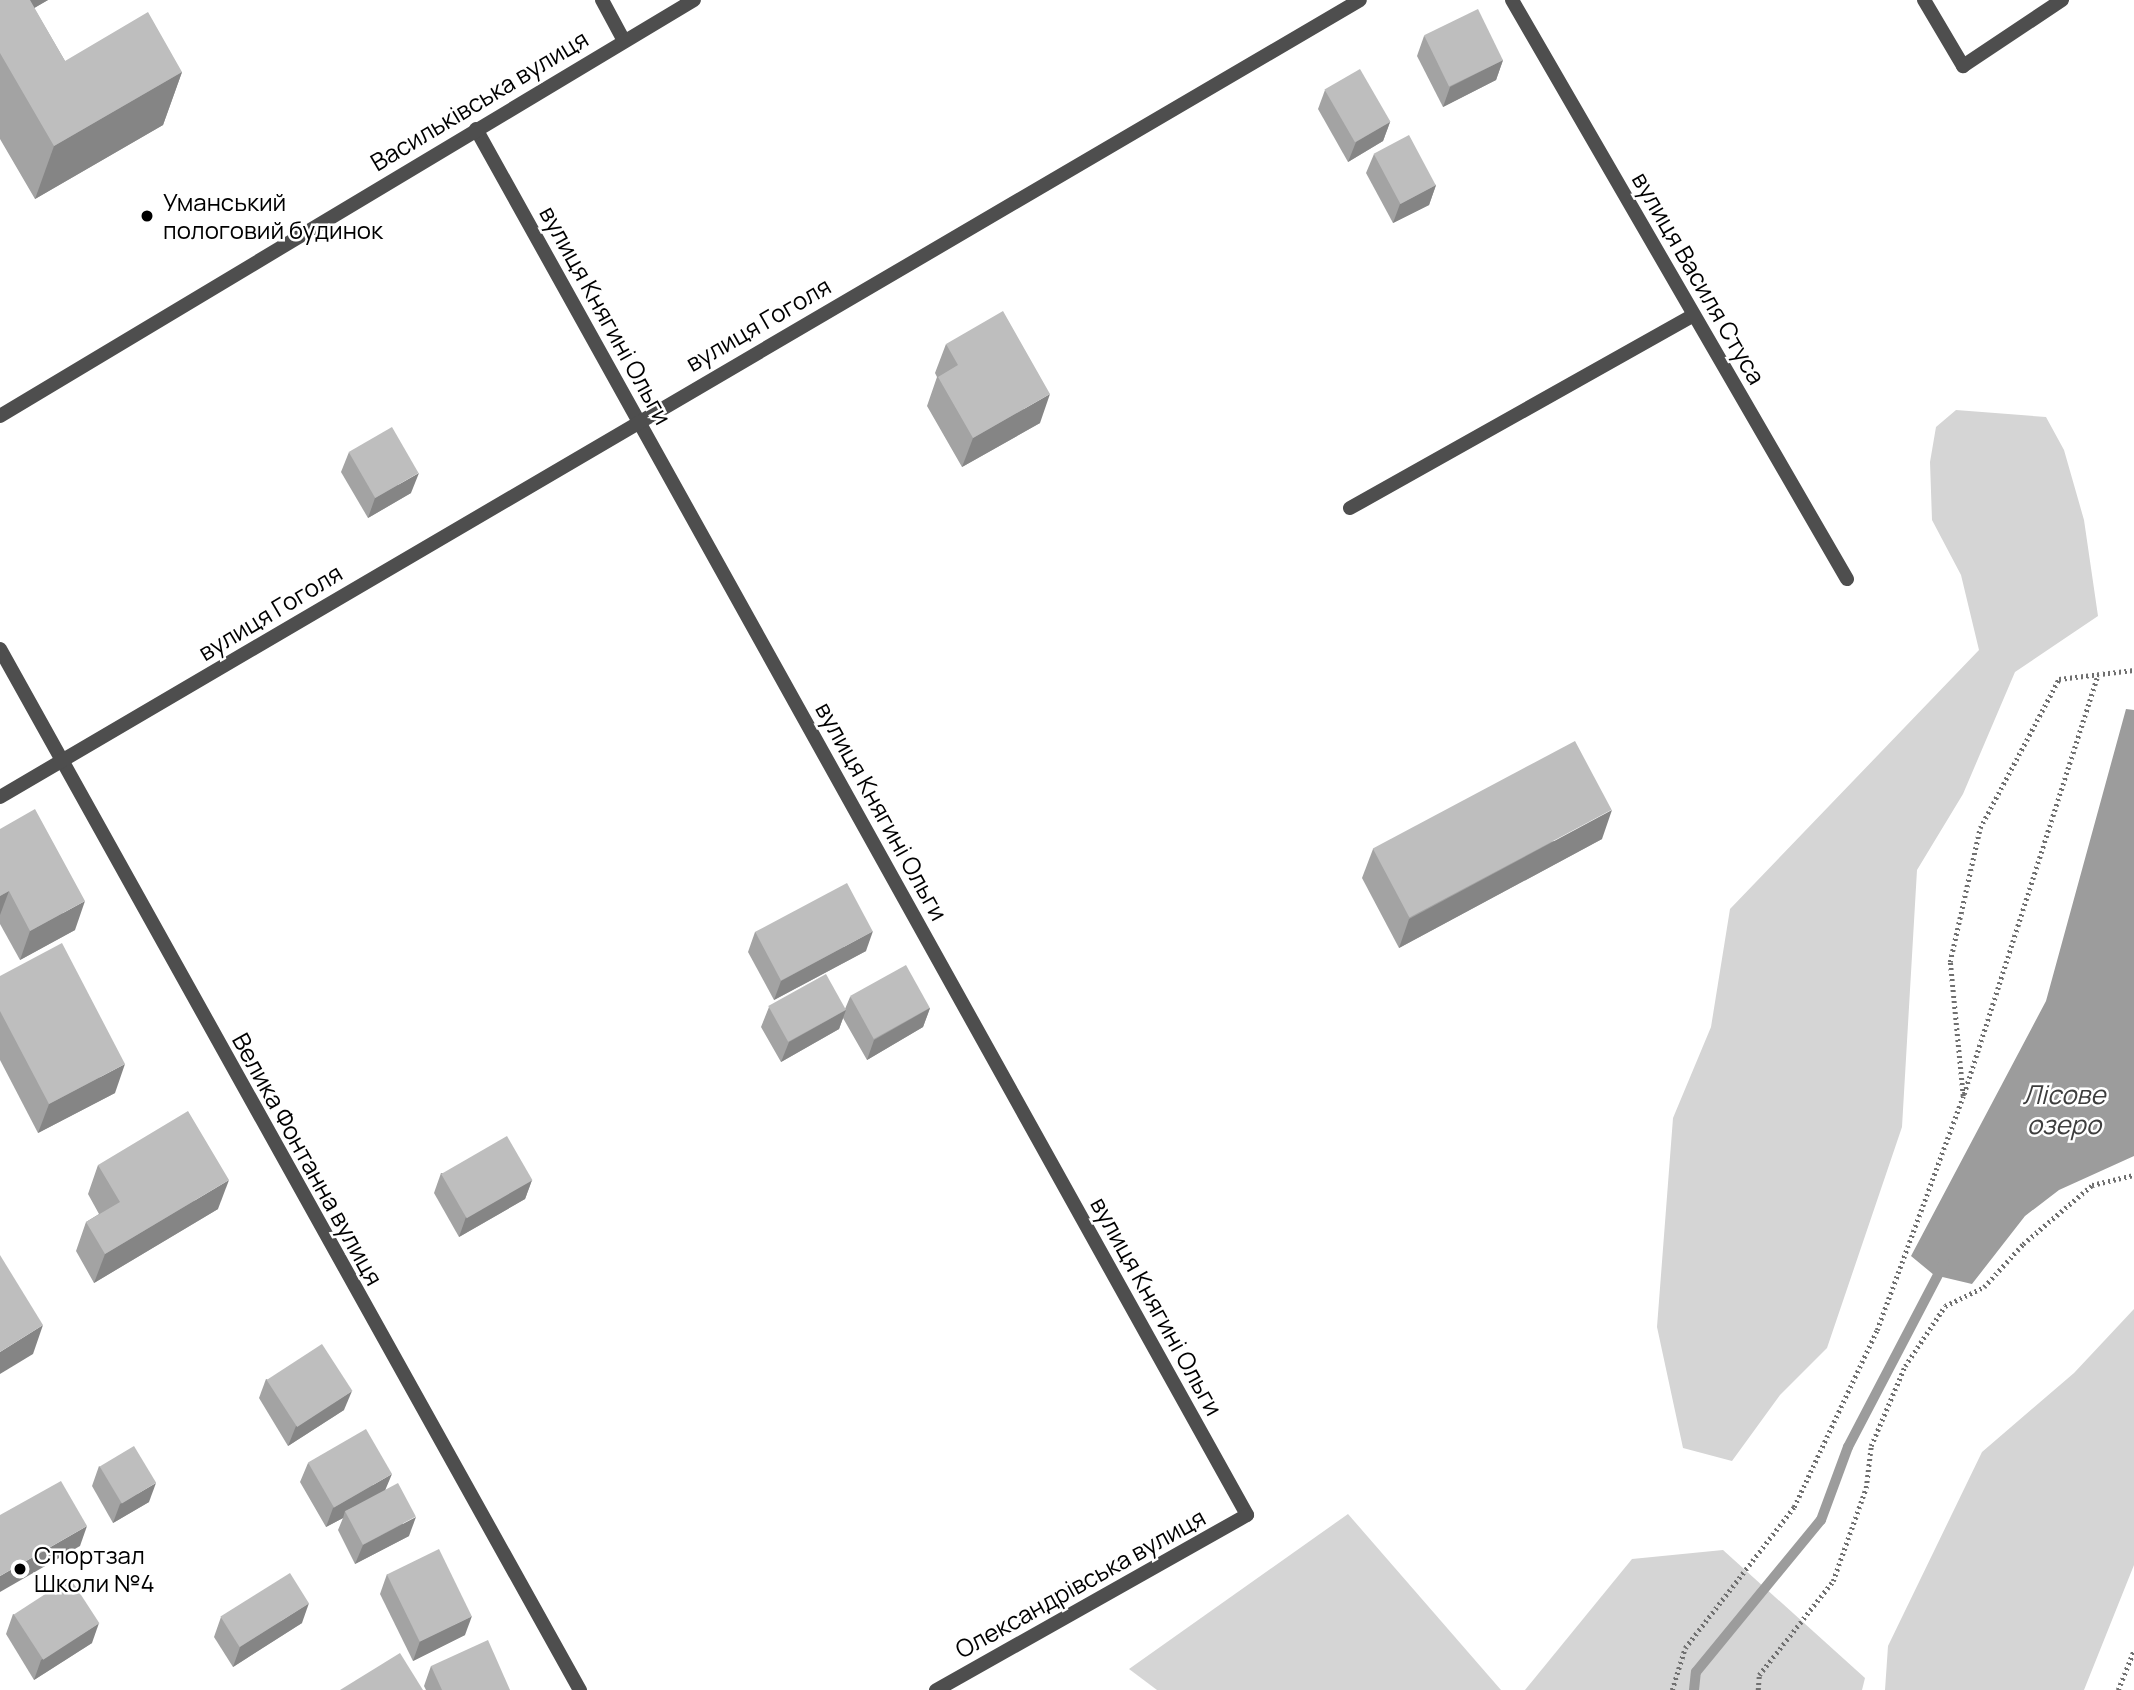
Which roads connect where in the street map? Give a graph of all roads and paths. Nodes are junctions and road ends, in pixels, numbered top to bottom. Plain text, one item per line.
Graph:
1 (602, 0) edge
2 (694, 0) edge
3 (1360, 0) edge
4 (1512, 0) edge
5 (1924, 0) edge
6 (2062, 0) edge
7 (623, 39) junction
8 (476, 129) junction
9 (1694, 315) junction
10 (0, 416) edge
11 (639, 419) junction
12 (1350, 508) dead end
13 (1847, 579) dead end
14 (0, 649) edge
15 (2134, 670) edge
16 (2098, 675) junction
17 (61, 763) junction
18 (0, 797) edge
19 (1963, 1096) junction
20 (2134, 1175) edge
21 (1247, 1515) joint
22 (2134, 1650) edge
23 (580, 1690) edge
24 (936, 1690) edge
25 (1672, 1690) edge
26 (1758, 1690) edge
27 (2118, 1690) edge

1 - 7 street
2 - 7 street, Васильківська вулиця
3 - 11 street, вулиця Гоголя
4 - 9 street, вулиця Василя Стуса
5 - 6 street
7 - 8 street, Васильківська вулиця
8 - 10 street, Васильківська вулиця
8 - 11 street, вулиця Княгині Ольги
9 - 12 street
9 - 13 street, вулиця Василя Стуса
11 - 17 street, вулиця Гоголя
11 - 21 street, вулиця Княгині Ольги
14 - 17 street, Велика Фонтанна вулиця
15 - 16 path
16 - 19 path
16 - 19 path
17 - 18 street, вулиця Гоголя
17 - 23 street, Велика Фонтанна вулиця
19 - 25 path
20 - 26 path
21 - 24 street, Олександрівська вулиця
22 - 27 path

